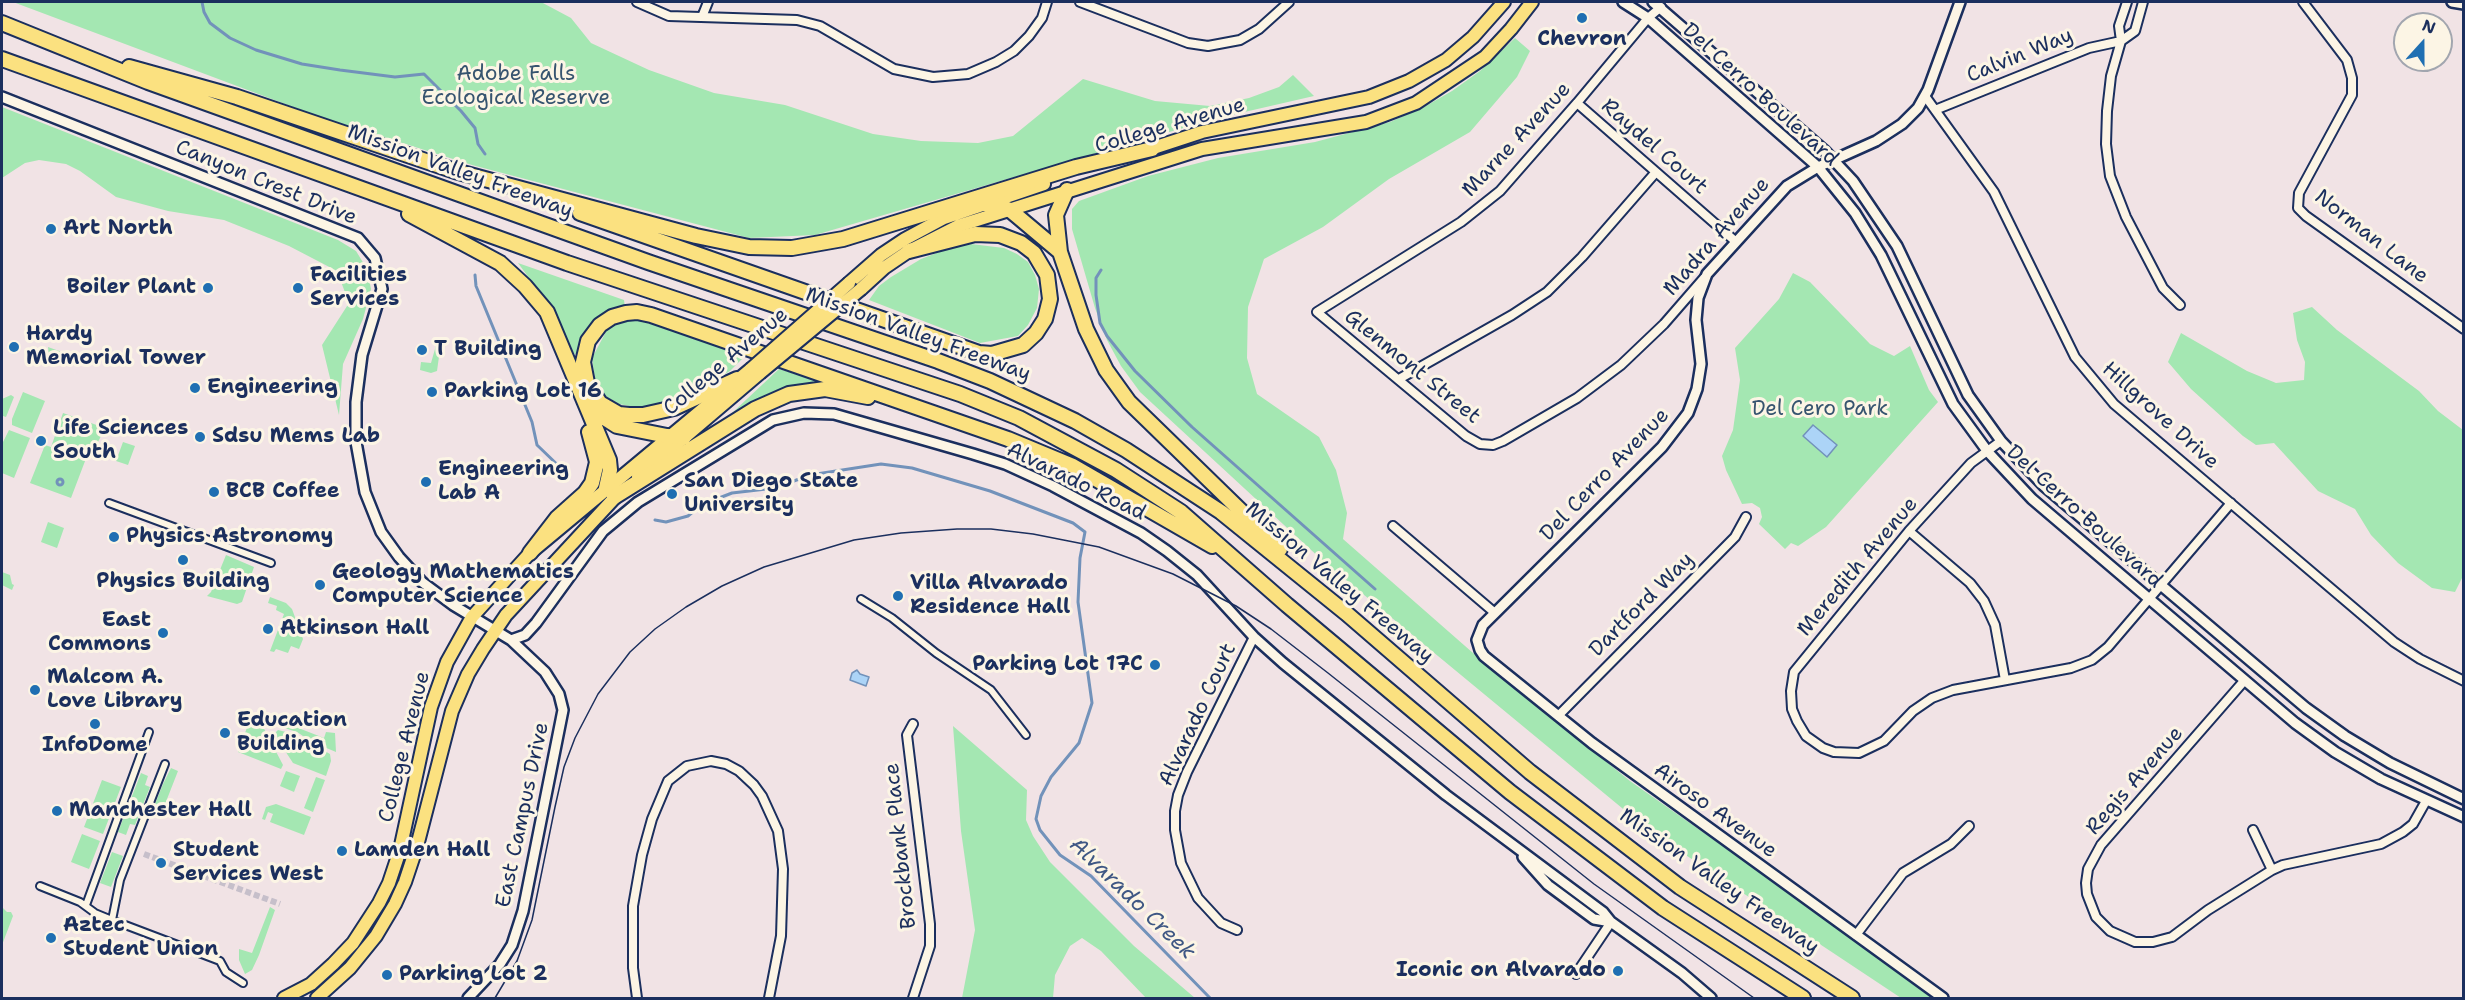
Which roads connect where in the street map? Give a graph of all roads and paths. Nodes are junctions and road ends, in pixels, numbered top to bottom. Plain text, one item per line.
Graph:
1 (637, 2) edge
2 (708, 2) edge
3 (1047, 2) edge
4 (1080, 2) edge
5 (1289, 2) edge
6 (1504, 2) edge
7 (1532, 2) edge
8 (1623, 2) edge
9 (1960, 2) edge
10 (2127, 2) edge
11 (2143, 2) edge
12 (2303, 2) edge
13 (2452, 2) edge
14 (1657, 4) edge
15 (2463, 4) edge
16 (702, 17) junction
17 (1648, 18) junction
18 (2, 23) edge
19 (2121, 41) junction
20 (55, 46) junction
21 (2, 59) edge
22 (1925, 96) junction
23 (2, 97) edge
24 (1577, 103) junction
25 (1935, 110) junction
26 (1152, 149) junction
27 (1834, 160) junction
28 (1818, 167) junction
29 (455, 171) junction
30 (1656, 172) junction
31 (1068, 190) junction
32 (376, 195) junction
33 (984, 204) junction
34 (1010, 210) junction
35 (1736, 241) junction
36 (909, 251) junction
37 (1060, 252) junction
38 (1707, 274) junction
39 (537, 302) junction
40 (2180, 305) dead end
41 (1317, 312) joint
42 (2463, 329) edge
43 (755, 371) junction
44 (737, 379) junction
45 (1399, 379) junction
46 (587, 406) junction
47 (939, 415) junction
48 (667, 436) junction
49 (684, 437) junction
50 (2001, 441) junction
51 (1487, 445) joint
52 (1988, 452) junction
53 (610, 492) junction
54 (109, 503) dead end
55 (2231, 504) junction
56 (1746, 517) dead end
57 (1393, 526) dead end
58 (1909, 531) junction
59 (530, 553) junction
60 (271, 562) dead end
61 (1239, 562) junction
62 (2162, 585) junction
63 (861, 599) dead end
64 (2149, 600) junction
65 (1346, 613) junction
66 (1495, 614) junction
67 (472, 617) junction
68 (494, 631) junction
69 (1254, 637) junction
70 (511, 640) junction
71 (1477, 640) joint
72 (2005, 680) junction
73 (2244, 681) junction
74 (2463, 681) edge
75 (1558, 715) junction
76 (913, 724) dead end
77 (149, 732) dead end
78 (1026, 735) dead end
79 (165, 764) dead end
80 (2463, 799) edge
81 (2426, 801) junction
82 (2463, 817) edge
83 (1969, 826) dead end
84 (2253, 830) dead end
85 (2272, 870) junction
86 (39, 886) dead end
87 (86, 905) junction
88 (112, 920) junction
89 (1611, 922) junction
90 (1237, 930) dead end
91 (1856, 935) junction
92 (1576, 974) dead end
93 (243, 983) dead end
94 (295, 995) edge
95 (284, 999) edge
96 (317, 999) edge
97 (468, 999) edge
98 (637, 999) edge
99 (768, 999) edge
100 (913, 999) edge
101 (1711, 999) edge
102 (1803, 999) edge
103 (1852, 999) edge
104 (1942, 999) edge

1 - 16 street
2 - 16 street
3 - 16 street
4 - 5 street
6 - 26 main road, College Avenue
7 - 31 main road, College Avenue
8 - 17 street, Del Cerro Boulevard
9 - 22 street, Madra Avenue
10 - 19 street
11 - 19 street
12 - 42 street, Norman Lane
13 - 15 street
14 - 17 street, Marne Avenue
14 - 27 street, Del Cerro Boulevard
17 - 24 street, Marne Avenue
17 - 28 street, Del Cerro Boulevard
18 - 20 highway, Mission Valley Freeway
19 - 25 street, Calvin Way
19 - 40 street
20 - 29 highway
20 - 65 highway, Mission Valley Freeway
21 - 32 highway, Mission Valley Freeway
22 - 25 street, Hillgrove Drive
22 - 27 street, Madra Avenue
23 - 67 street, Canyon Crest Drive
24 - 30 street, Raydel Court
24 - 41 street, Marne Avenue
25 - 55 street, Hillgrove Drive
26 - 29 highway
26 - 33 main road, College Avenue
27 - 28 street, Madra Avenue
27 - 50 street, Del Cerro Boulevard
28 - 35 street, Madra Avenue
28 - 52 street, Del Cerro Boulevard
29 - 36 highway
30 - 35 street, Raydel Court
30 - 45 street
31 - 34 main road, College Avenue
31 - 37 highway
32 - 39 highway
32 - 61 highway, Mission Valley Freeway
33 - 34 highway
33 - 43 main road, College Avenue, bridge
34 - 36 main road, College Avenue
34 - 37 highway
35 - 38 street, Madra Avenue
36 - 43 main road, College Avenue, bridge
37 - 65 highway
38 - 51 street, Madra Avenue
38 - 66 street, Del Cerro Avenue
39 - 46 highway
39 - 59 highway
41 - 45 street, Glenmont Street
43 - 44 main road, College Avenue
43 - 49 main road, College Avenue
44 - 47 highway
44 - 48 main road, College Avenue
45 - 51 street, Glenmont Street
46 - 48 highway
46 - 53 highway
47 - 53 highway
47 - 61 highway
48 - 49 highway
48 - 53 main road, College Avenue
49 - 53 main road, College Avenue
50 - 52 street, Meredith Avenue
50 - 62 street, Del Cerro Boulevard
52 - 58 street, Meredith Avenue
52 - 64 street, Del Cerro Boulevard
53 - 59 main road, College Avenue
53 - 68 main road, College Avenue
54 - 60 street
55 - 62 street
55 - 74 street, Hillgrove Drive
56 - 75 street, Dartford Way
57 - 66 street
58 - 72 street
58 - 72 street, Meredith Avenue
59 - 67 main road, College Avenue
61 - 102 highway, Mission Valley Freeway
62 - 64 street
62 - 80 street, Del Cerro Boulevard
63 - 78 street
64 - 72 street
64 - 73 street, Del Cerro Boulevard
65 - 103 highway, Mission Valley Freeway
66 - 71 street, Del Cerro Avenue
67 - 68 street, Canyon Crest Drive
67 - 94 main road, College Avenue
68 - 70 street
68 - 96 main road, College Avenue
69 - 70 street, Alvarado Road
69 - 89 street, Alvarado Road
69 - 90 street, Alvarado Court
70 - 97 street, East Campus Drive
71 - 75 street, Airoso Avenue
73 - 81 street, Del Cerro Boulevard
73 - 85 street, Regis Avenue
75 - 91 street, Airoso Avenue
76 - 100 street, Brockbank Place
77 - 87 street
79 - 88 street
81 - 82 street, Del Cerro Boulevard
81 - 85 street
83 - 91 street
84 - 85 street
86 - 87 street
87 - 88 street
88 - 93 street
89 - 92 street
89 - 101 street, Alvarado Road
91 - 104 street, Airoso Avenue
94 - 95 main road, College Avenue
98 - 99 street

